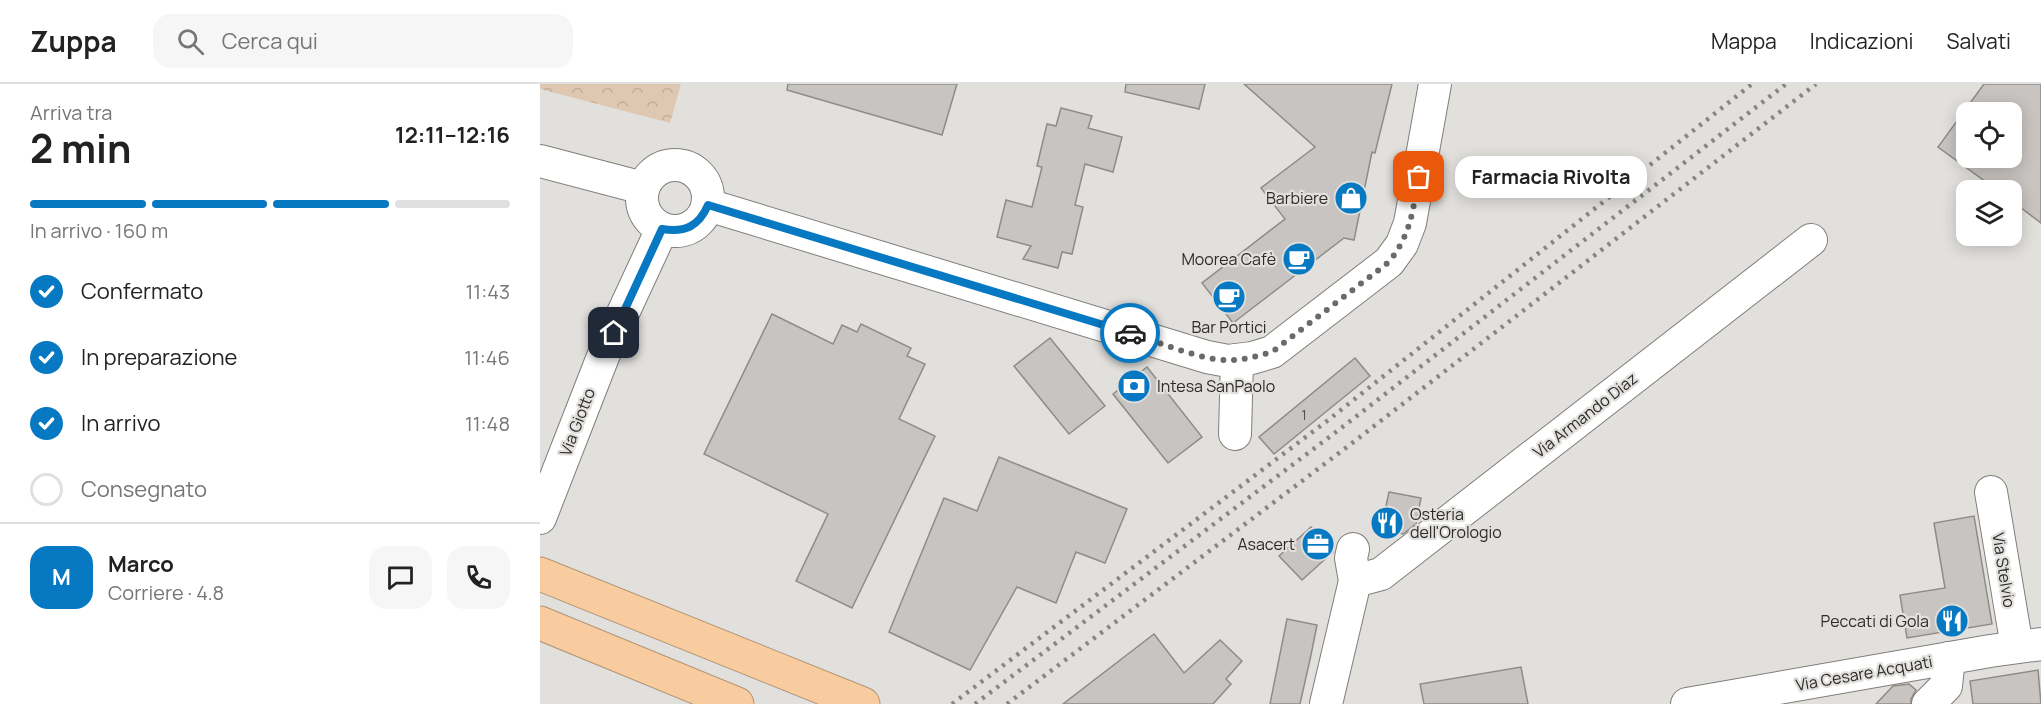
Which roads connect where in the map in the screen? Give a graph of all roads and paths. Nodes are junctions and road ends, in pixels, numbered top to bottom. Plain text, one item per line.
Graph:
1 (1435, 84) edge
2 (540, 161) edge
3 (643, 188) junction
4 (708, 205) junction
5 (662, 229) junction
6 (1811, 240) dead end
7 (1237, 360) junction
8 (1235, 434) dead end
9 (1991, 492) dead end
10 (540, 518) edge
11 (1353, 549) dead end
12 (541, 574) edge
13 (1355, 581) junction
14 (540, 623) edge
15 (2029, 645) edge
16 (1949, 658) junction
17 (737, 704) edge
18 (863, 704) edge
19 (1326, 704) edge
20 (1687, 704) edge
21 (1928, 704) edge

1 - 7 street
2 - 3 street
3 - 4 street
3 - 5 street
4 - 5 street
4 - 7 street
5 - 10 street, Via Giotto
6 - 13 street, Via Armando Diaz
7 - 8 street
9 - 15 street, Via Stelvio
11 - 13 street
12 - 18 highway
13 - 19 street
14 - 17 highway
15 - 16 street, Via Cesare Acquati
16 - 20 street, Via Cesare Acquati
16 - 21 street

